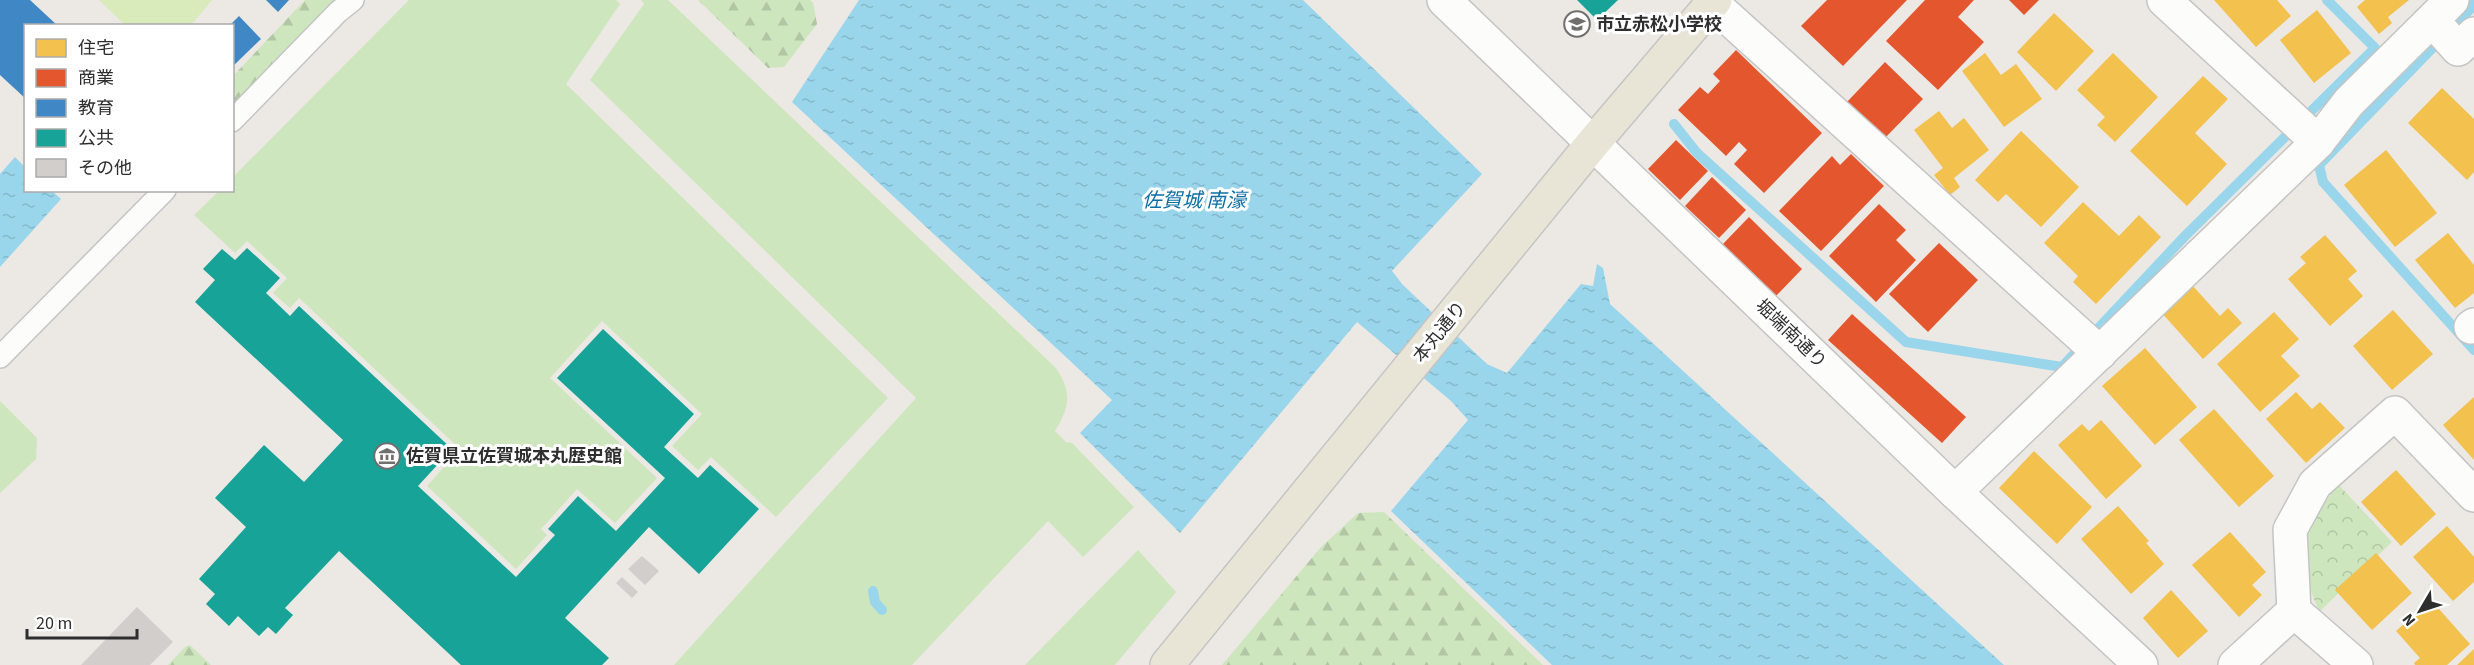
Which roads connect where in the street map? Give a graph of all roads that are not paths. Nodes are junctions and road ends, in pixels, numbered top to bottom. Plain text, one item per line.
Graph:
1 (353, 0) edge
2 (1444, 0) edge
3 (2164, 0) edge
4 (1714, 2) edge
5 (2442, 10) edge
6 (2466, 42) edge
7 (234, 119) edge
8 (2306, 131) junction
9 (1593, 143) junction
10 (163, 192) edge
11 (2089, 342) junction
12 (0, 357) edge
13 (1955, 492) junction
14 (2474, 495) edge
15 (2294, 611) junction
16 (1167, 665) edge
17 (2142, 665) edge
18 (2235, 665) edge
19 (2356, 665) edge

1 - 7 lane
2 - 9 street, 堀端南通り
3 - 8 street
4 - 9 main road, 本丸通り
4 - 11 street
5 - 6 street
5 - 8 street
8 - 11 street
9 - 13 street, 堀端南通り
9 - 16 main road, 本丸通り
10 - 12 lane
11 - 13 street
13 - 17 street, 堀端南通り
14 - 15 street
15 - 18 street
15 - 19 street

